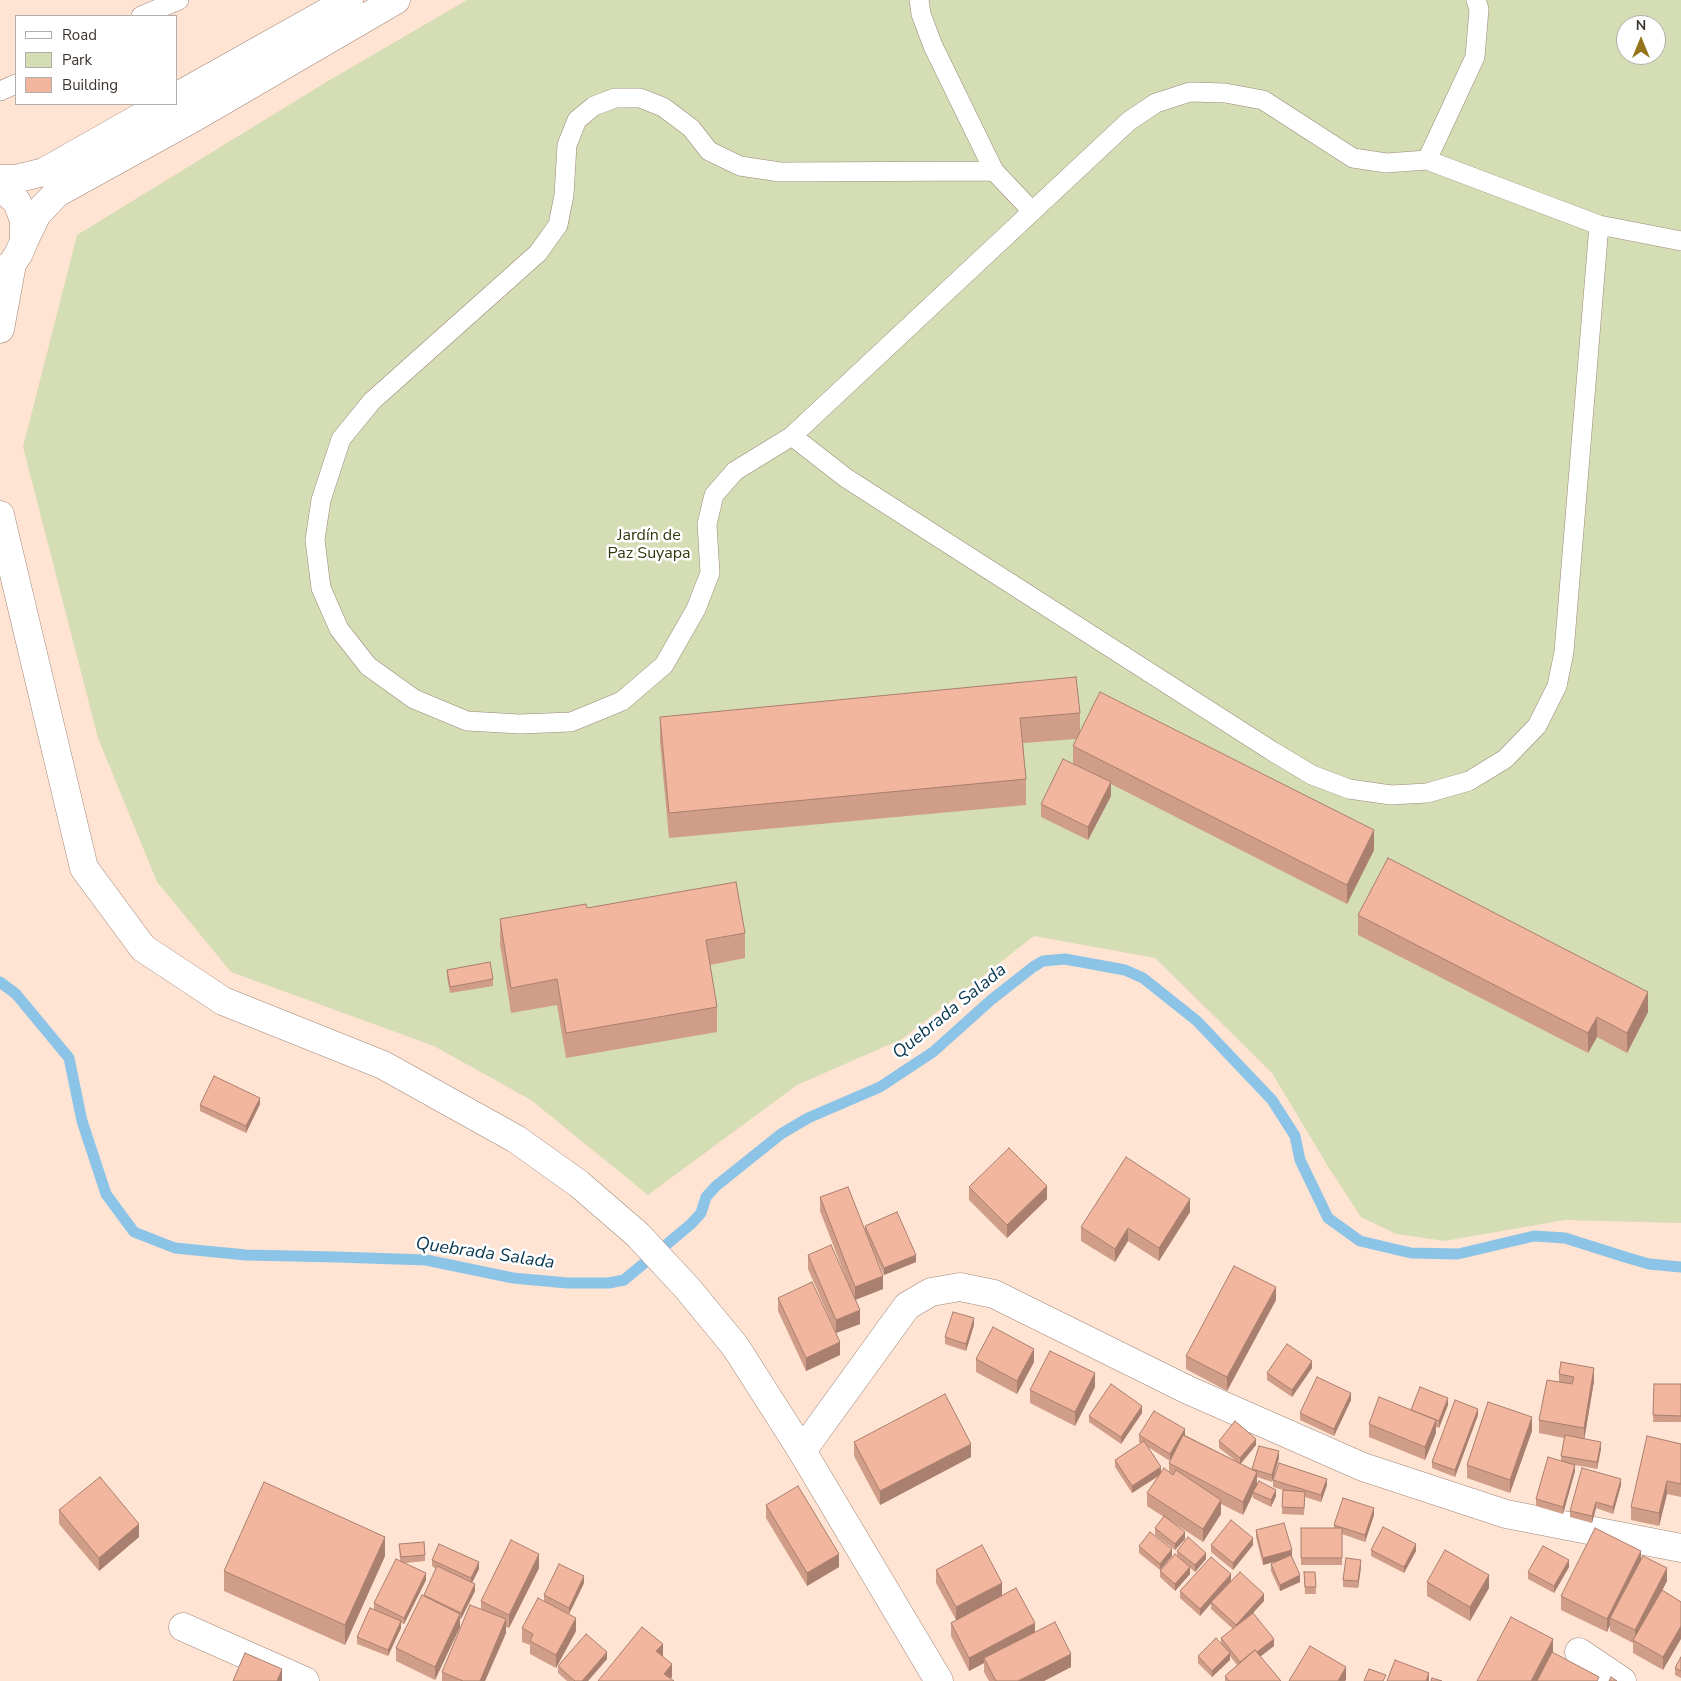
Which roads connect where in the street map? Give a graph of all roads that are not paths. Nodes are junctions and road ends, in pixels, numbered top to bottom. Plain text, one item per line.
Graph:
1 (179, 0) edge
2 (349, 0) edge
3 (396, 0) edge
4 (919, 0) edge
5 (1476, 0) edge
6 (143, 15) edge
7 (15, 84) edge
8 (0, 91) edge
9 (178, 96) edge
10 (162, 105) edge
11 (1427, 160) junction
12 (994, 171) junction
13 (0, 179) edge
14 (0, 186) edge
15 (1032, 211) junction
16 (1599, 225) junction
17 (1681, 240) edge
18 (12, 259) edge
19 (0, 323) edge
20 (792, 436) junction
21 (0, 515) edge
22 (802, 1451) junction
23 (1681, 1548) edge
24 (183, 1627) dead end
25 (1579, 1652) dead end
26 (306, 1681) edge
27 (939, 1681) edge
28 (1622, 1681) edge

1 - 6 lane
2 - 9 street
3 - 18 street
4 - 12 lane
5 - 11 lane
7 - 8 lane
10 - 13 street
11 - 15 lane
11 - 16 lane
12 - 15 lane
12 - 20 lane
14 - 18 street
15 - 20 lane
16 - 17 lane
16 - 20 lane
18 - 19 street
21 - 22 street
22 - 23 street
22 - 27 street
24 - 26 street
25 - 28 street

